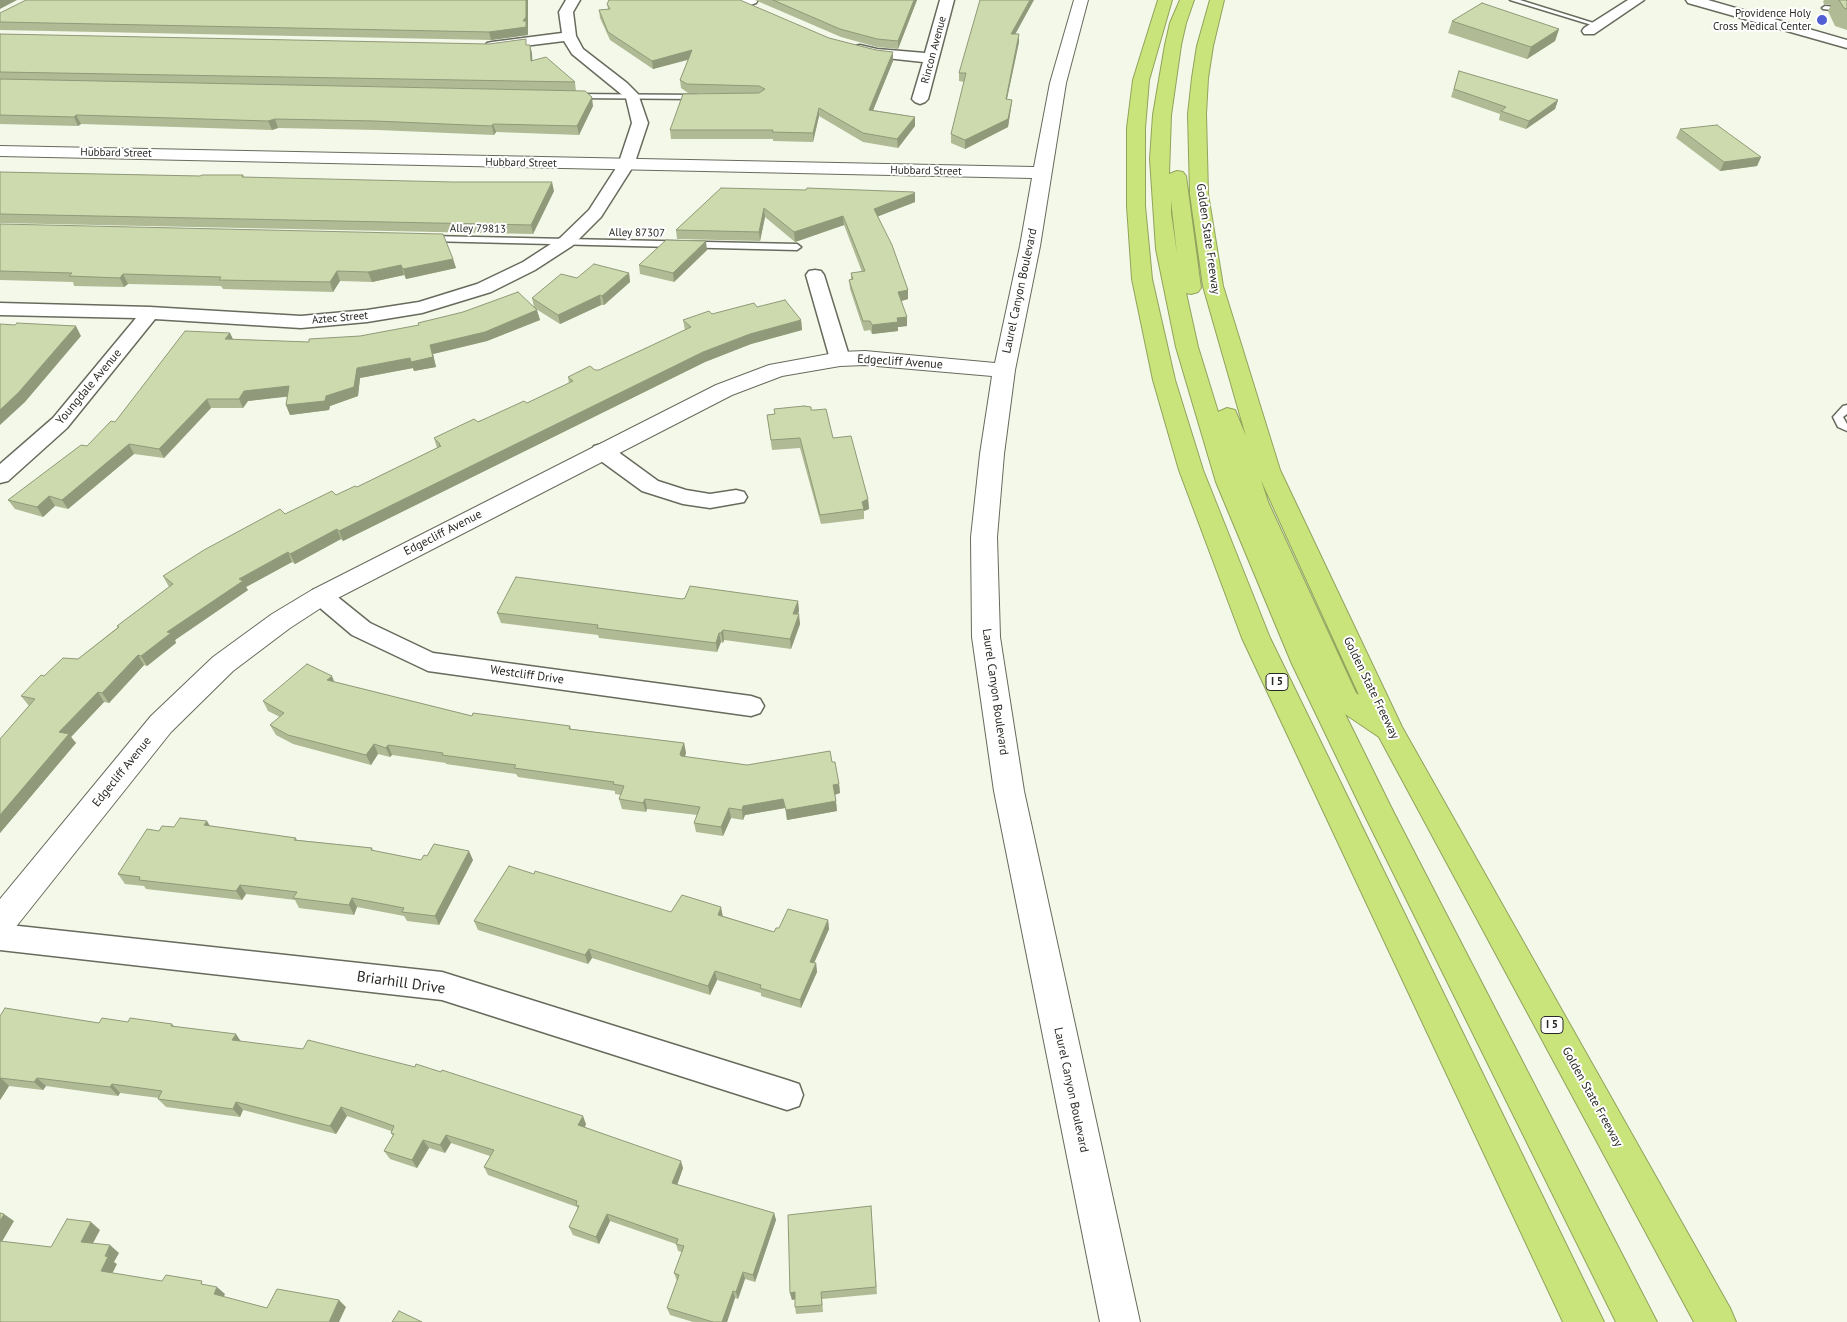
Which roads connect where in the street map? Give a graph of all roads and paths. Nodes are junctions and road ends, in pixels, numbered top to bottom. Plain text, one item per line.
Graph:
1 (573, 0) edge
2 (947, 0) edge
3 (1082, 0) edge
4 (1165, 0) edge
5 (1187, 0) edge
6 (1202, 0) edge
7 (1217, 0) edge
8 (1513, 0) edge
9 (1637, 0) edge
10 (1694, 0) edge
11 (743, 1) edge
12 (1825, 8) dead end
13 (1847, 10) edge
14 (763, 11) edge
15 (1593, 28) joint
16 (569, 36) junction
17 (843, 44) edge
18 (1847, 44) edge
19 (481, 46) edge
20 (932, 58) junction
21 (564, 96) edge
22 (633, 97) junction
23 (702, 98) edge
24 (920, 99) dead end
25 (0, 151) edge
26 (626, 165) junction
27 (1042, 173) junction
28 (420, 239) edge
29 (566, 242) junction
30 (797, 247) edge
31 (815, 275) dead end
32 (0, 309) edge
33 (150, 313) junction
34 (840, 360) junction
35 (1004, 370) junction
36 (1847, 408) edge
37 (1847, 428) edge
38 (602, 451) junction
39 (0, 476) edge
40 (736, 497) dead end
41 (321, 596) junction
42 (751, 706) dead end
43 (1389, 729) junction
44 (0, 923) edge
45 (0, 937) edge
46 (787, 1095) dead end
47 (1120, 1322) edge
48 (1584, 1322) edge
49 (1637, 1322) edge
50 (1716, 1322) edge

1 - 16 street
2 - 20 street, Rincon Avenue
3 - 27 street, Laurel Canyon Boulevard
4 - 48 highway, I 5
5 - 49 highway
6 - 43 highway
7 - 43 highway, Golden State Freeway / I 5
8 - 15 lane
9 - 15 street
10 - 18 street
11 - 14 street
12 - 13 lane
16 - 19 street
16 - 22 street
17 - 20 street
20 - 24 street, Rincon Avenue
21 - 22 lane
22 - 23 lane
22 - 26 street, Aztec Street
25 - 26 street, Hubbard Street
26 - 27 street, Hubbard Street
26 - 29 street, Aztec Street
27 - 35 street, Laurel Canyon Boulevard
28 - 29 lane, Alley 79813
29 - 30 lane, Alley 87307
29 - 33 street, Aztec Street
31 - 34 street
32 - 33 street, Aztec Street
33 - 39 street, Youngdale Avenue
34 - 35 street, Edgecliff Avenue
34 - 38 street, Edgecliff Avenue
35 - 47 street, Laurel Canyon Boulevard
36 - 37 lane
38 - 40 street
38 - 41 street, Edgecliff Avenue
41 - 42 street, Westcliff Drive
41 - 44 street, Edgecliff Avenue
43 - 50 highway, Golden State Freeway / I 5
45 - 46 street, Briarhill Drive

